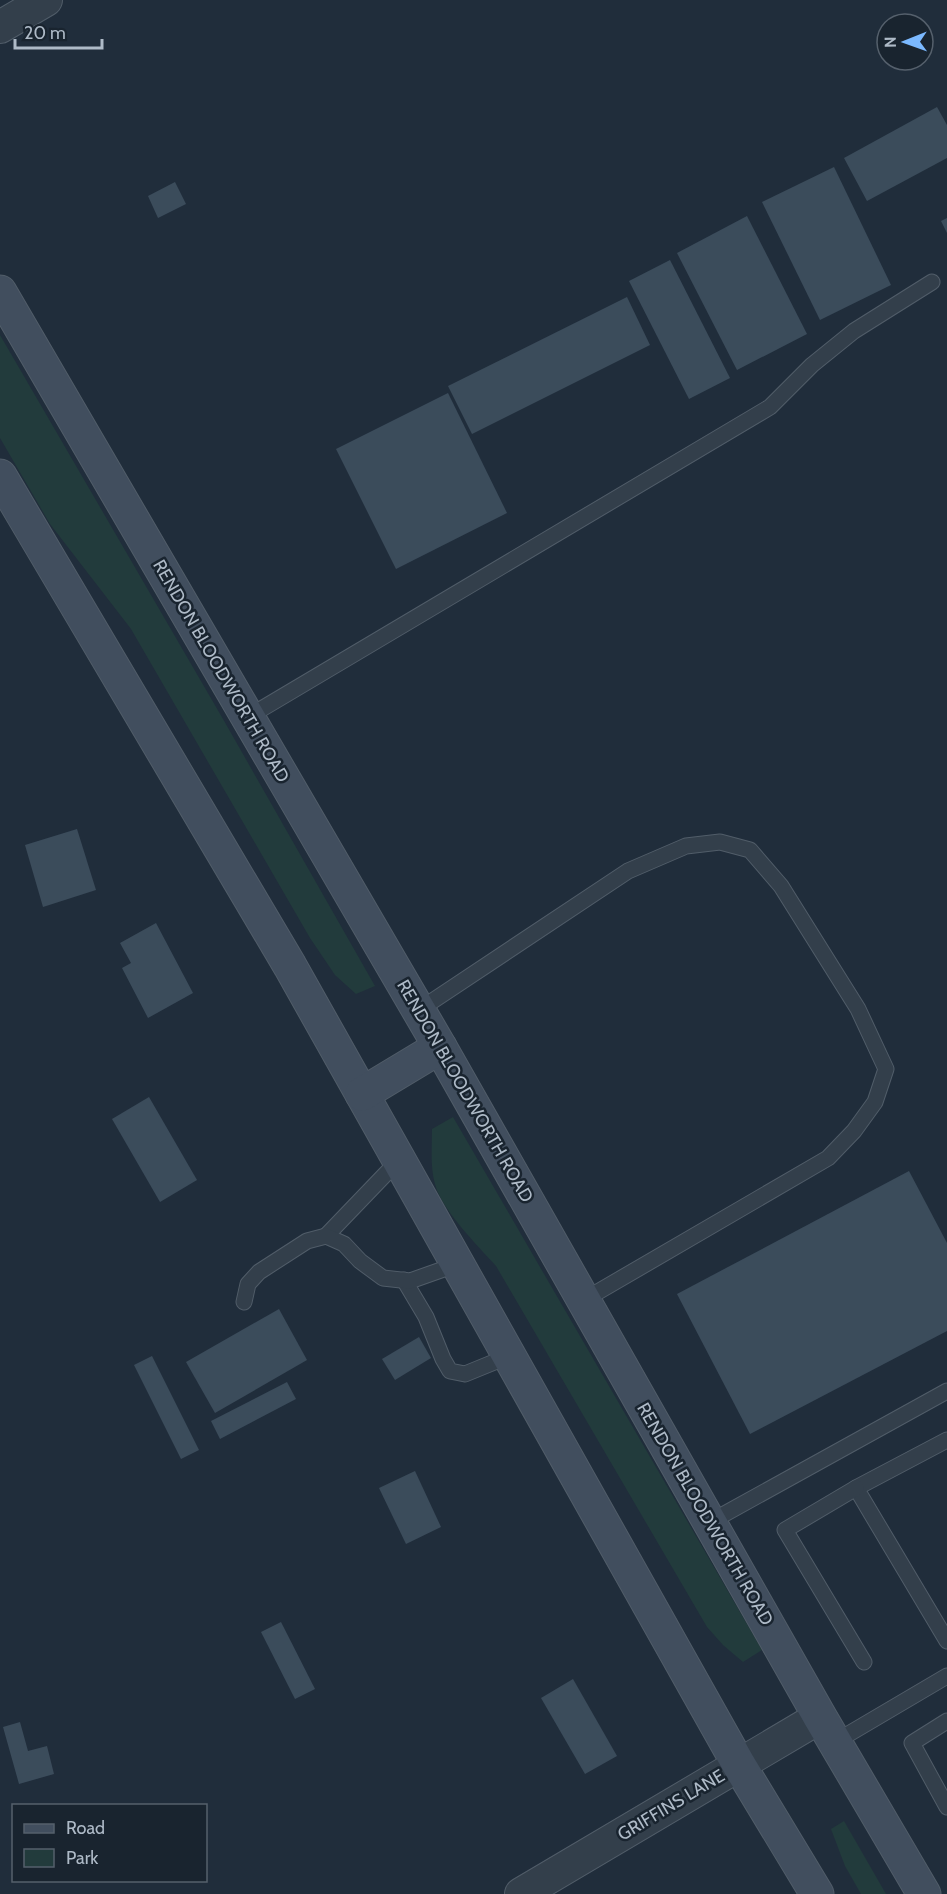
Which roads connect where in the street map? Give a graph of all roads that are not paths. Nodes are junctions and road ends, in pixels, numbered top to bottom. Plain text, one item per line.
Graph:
1 (46, 0) edge
2 (0, 27) edge
3 (932, 282) dead end
4 (0, 292) edge
5 (0, 477) edge
6 (248, 717) junction
7 (418, 1010) junction
8 (440, 1047) junction
9 (362, 1094) junction
10 (399, 1160) junction
11 (326, 1236) junction
12 (458, 1264) junction
13 (404, 1280) junction
14 (584, 1300) junction
15 (244, 1302) dead end
16 (509, 1356) junction
17 (947, 1391) edge
18 (947, 1440) edge
19 (856, 1488) junction
20 (710, 1522) junction
21 (947, 1641) edge
22 (864, 1662) dead end
23 (947, 1676) edge
24 (947, 1721) edge
25 (827, 1729) junction
26 (739, 1765) junction
27 (947, 1807) edge
28 (521, 1894) edge
29 (817, 1894) edge
30 (924, 1894) edge

1 - 2 street
3 - 6 lane
4 - 6 main road, RENDON BLOODWORTH ROAD
5 - 9 main road
6 - 7 main road, RENDON BLOODWORTH ROAD
7 - 8 main road, RENDON BLOODWORTH ROAD
7 - 14 lane
8 - 9 main road
8 - 14 main road, RENDON BLOODWORTH ROAD
9 - 10 main road
10 - 11 lane
10 - 12 main road
11 - 13 lane
11 - 15 lane
12 - 13 lane
12 - 16 main road
13 - 16 lane
14 - 20 main road, RENDON BLOODWORTH ROAD
16 - 26 main road
17 - 20 lane
18 - 19 lane
19 - 21 lane
19 - 22 lane
20 - 25 main road, RENDON BLOODWORTH ROAD
23 - 25 lane
24 - 27 lane
25 - 26 street, GRIFFINS LANE
25 - 30 main road, RENDON BLOODWORTH ROAD
26 - 28 street, GRIFFINS LANE
26 - 29 main road

